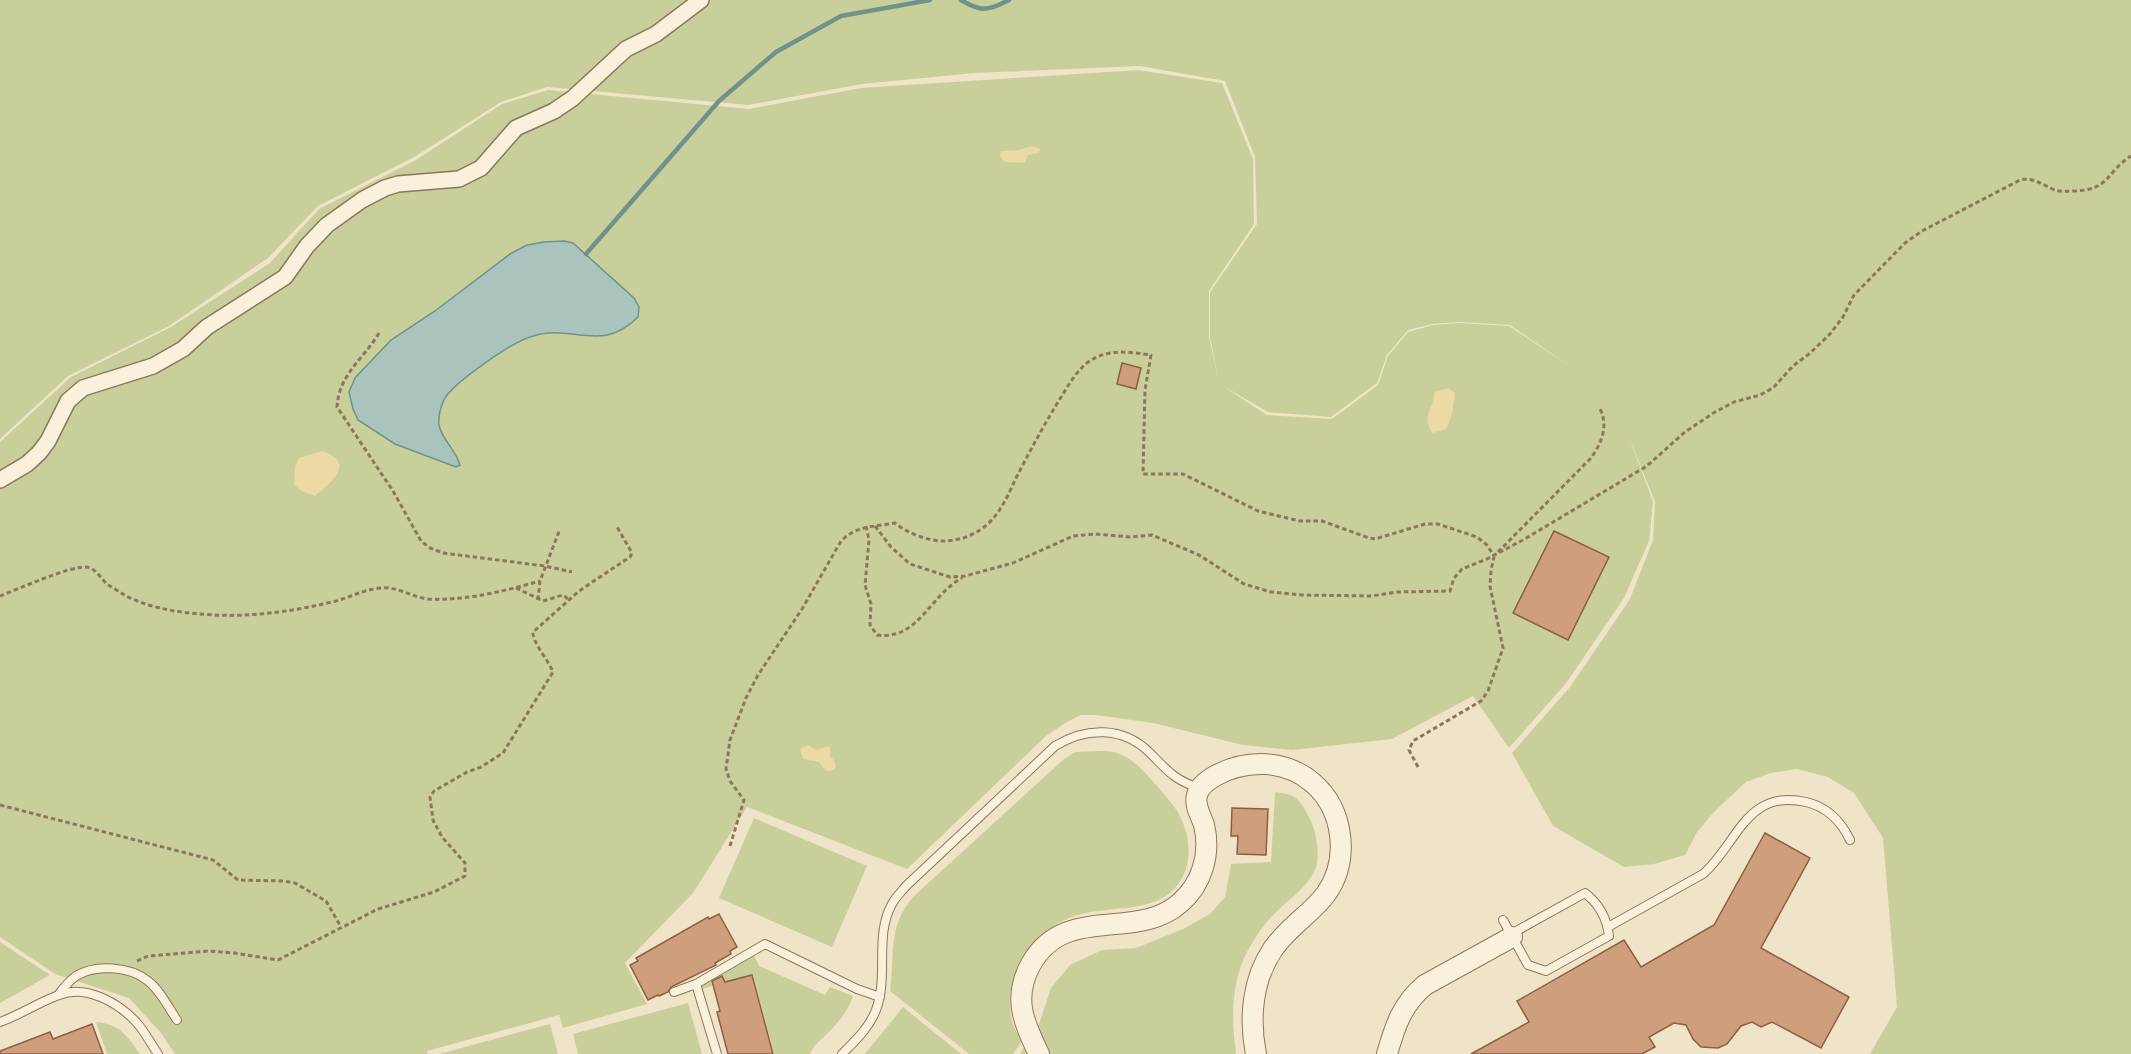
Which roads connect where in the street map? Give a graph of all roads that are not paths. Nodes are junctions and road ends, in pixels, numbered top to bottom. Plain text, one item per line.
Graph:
1 (701, 0) edge
2 (0, 480) edge
3 (1200, 788) junction
4 (1850, 840) dead end
5 (1608, 927) junction
6 (1509, 930) junction
7 (696, 984) junction
8 (674, 992) dead end
9 (58, 995) junction
10 (880, 997) junction
11 (177, 1020) dead end
12 (0, 1022) edge
13 (158, 1054) edge
14 (717, 1054) edge
15 (842, 1054) edge
16 (1039, 1054) edge
17 (1256, 1054) edge
18 (1387, 1054) edge

1 - 2 street
3 - 10 lane
3 - 16 street
3 - 17 street
4 - 5 lane
5 - 6 lane
5 - 6 lane
6 - 18 street
7 - 8 lane
7 - 10 lane
7 - 14 lane
9 - 11 lane
9 - 12 lane
9 - 13 lane
10 - 15 lane

